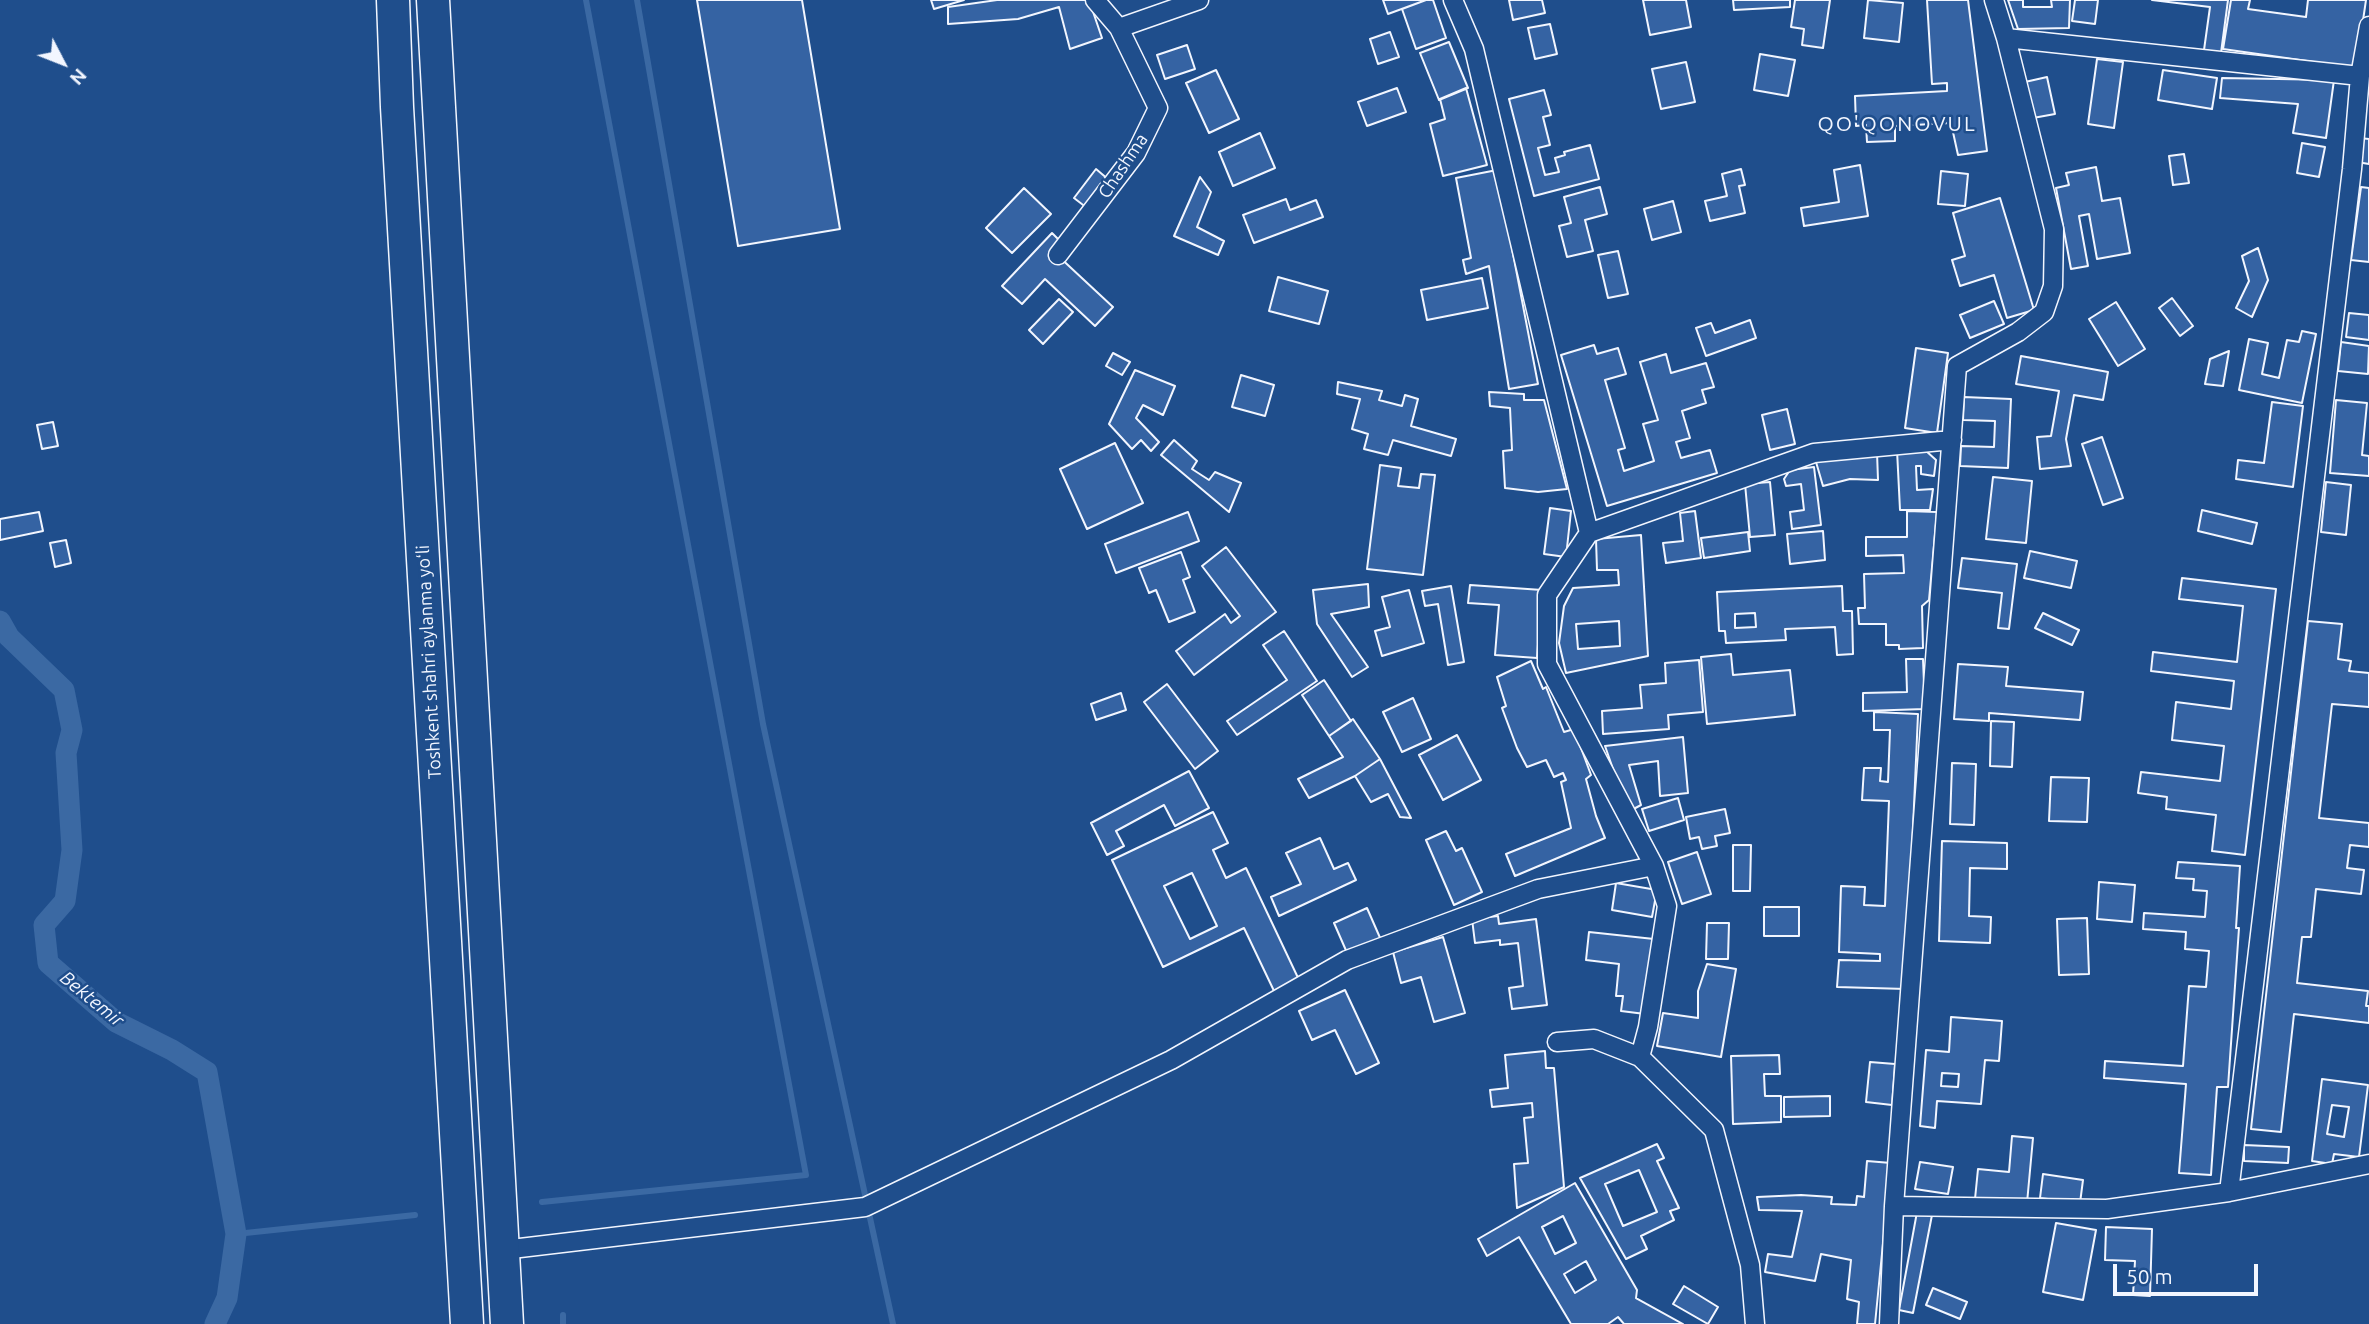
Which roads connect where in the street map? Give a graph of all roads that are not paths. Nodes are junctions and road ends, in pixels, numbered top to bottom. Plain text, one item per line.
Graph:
1 (393, 0) edge
2 (433, 0) edge
3 (1095, 0) edge
4 (1199, 0) edge
5 (1453, 0) edge
6 (1994, 0) edge
7 (2369, 26) edge
8 (1119, 28) junction
9 (2007, 38) junction
10 (2361, 76) junction
11 (2361, 171) edge
12 (1058, 255) dead end
13 (455, 415) junction
14 (414, 417) junction
15 (1952, 440) junction
16 (1588, 533) junction
17 (1654, 866) junction
18 (1556, 1042) dead end
19 (1640, 1058) junction
20 (2369, 1164) edge
21 (2229, 1192) junction
22 (1894, 1206) junction
23 (503, 1250) junction
24 (467, 1324) edge
25 (507, 1324) edge
26 (1755, 1324) edge
27 (1889, 1324) edge

1 - 14 highway, Toshkent shahri aylanma yoʻli
2 - 13 highway
3 - 8 street, Chashma
4 - 8 street
5 - 16 street
6 - 9 street
7 - 10 street
8 - 12 street, Chashma
9 - 10 street
9 - 15 street
10 - 11 street
11 - 21 street
13 - 14 highway
13 - 23 highway
14 - 24 highway, Toshkent shahri aylanma yoʻli
15 - 16 street
15 - 22 street
16 - 17 street
17 - 19 street
17 - 23 street
18 - 19 street
19 - 26 street
20 - 21 street
21 - 22 street
22 - 27 street
23 - 25 highway

